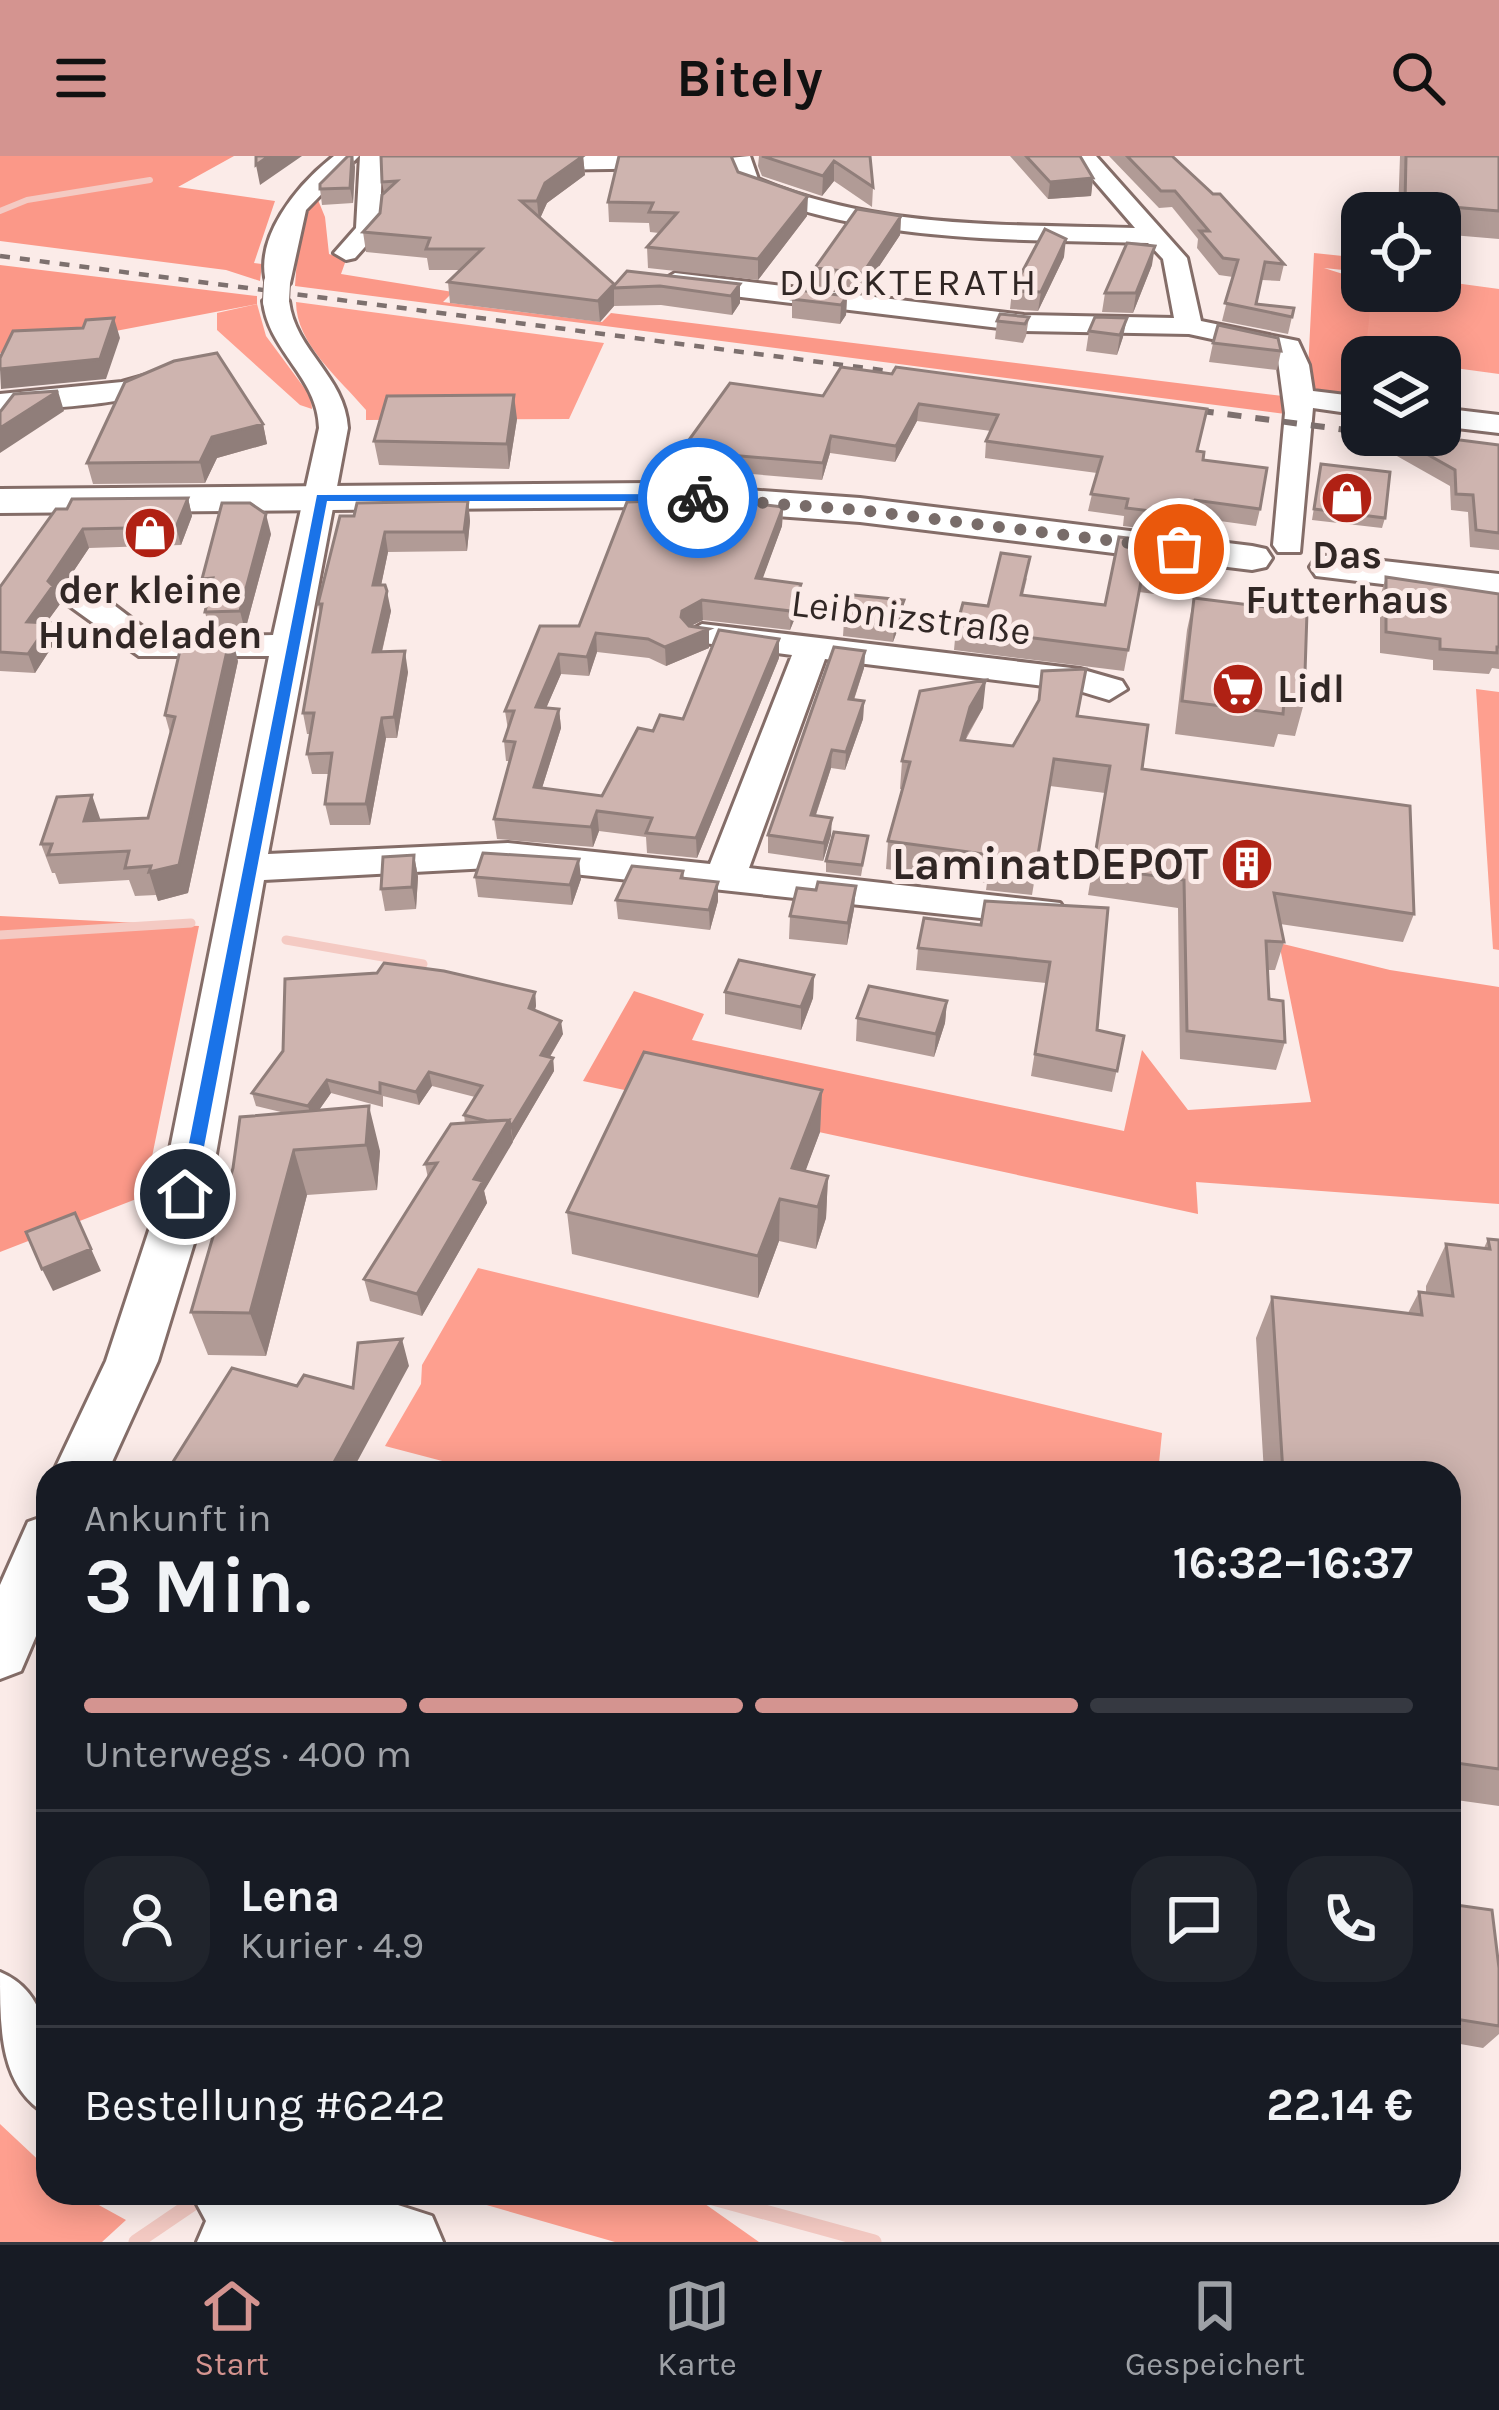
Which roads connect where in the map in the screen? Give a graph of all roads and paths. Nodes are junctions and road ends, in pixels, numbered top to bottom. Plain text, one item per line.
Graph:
1 (348, 156) edge
2 (371, 156) edge
3 (428, 156) edge
4 (1084, 156) edge
5 (749, 157) edge
6 (1156, 236) junction
7 (346, 253) dead end
8 (644, 278) edge
9 (1190, 326) junction
10 (160, 379) edge
11 (1300, 398) junction
12 (0, 403) edge
13 (1341, 403) edge
14 (1461, 419) edge
15 (1499, 424) edge
16 (321, 498) junction
17 (0, 501) edge
18 (1271, 551) junction
19 (1499, 586) edge
20 (76, 599) dead end
21 (702, 634) edge
22 (288, 645) junction
23 (812, 647) junction
24 (1109, 689) dead end
25 (246, 868) junction
26 (725, 878) junction
27 (1056, 913) edge
28 (86, 1461) edge
29 (36, 1568) edge
30 (0, 1652) edge
31 (0, 2006) edge
32 (36, 2064) edge
33 (240, 2210) edge
34 (406, 2242) edge

1 - 16 street
2 - 7 street
3 - 5 street
4 - 6 street
5 - 6 street
6 - 9 street
8 - 9 street
9 - 11 street
10 - 12 street
11 - 13 street
11 - 18 street
14 - 15 street
16 - 17 main road
16 - 18 main road
16 - 22 street
18 - 19 main road
20 - 22 street
21 - 23 street, Leibnizstraße
22 - 25 street
23 - 24 street, Leibnizstraße
23 - 26 street
25 - 26 street
25 - 28 street
26 - 27 street
29 - 30 street
31 - 32 street
33 - 34 street

